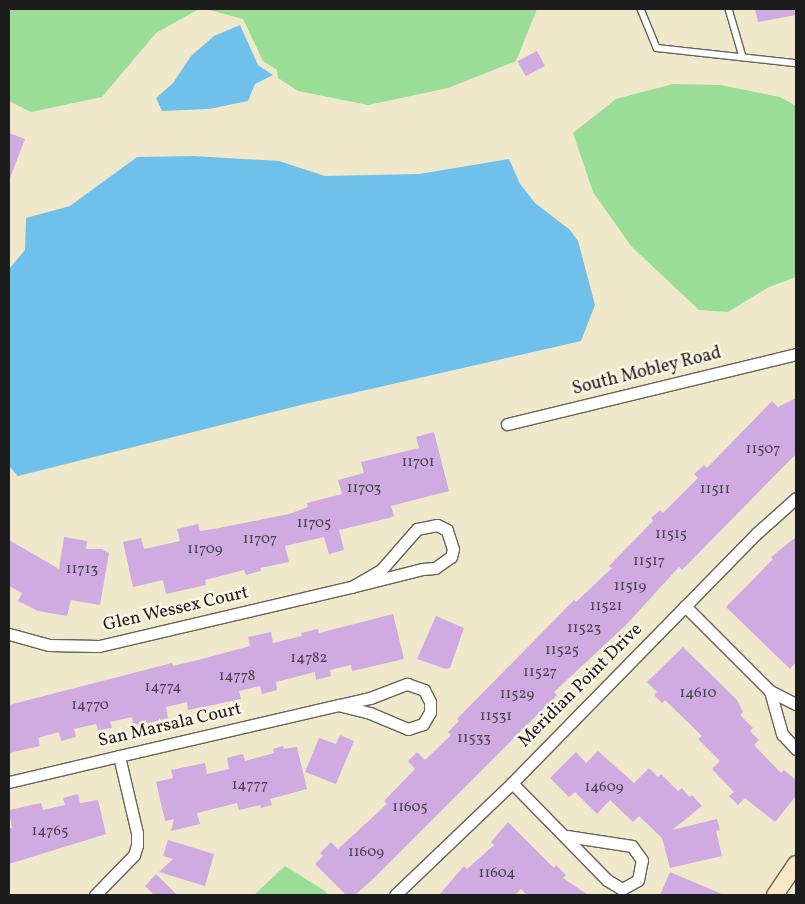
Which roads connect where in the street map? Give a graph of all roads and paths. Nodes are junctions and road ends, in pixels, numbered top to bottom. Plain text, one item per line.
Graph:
1 (641, 9) edge
2 (730, 9) edge
3 (743, 57) junction
4 (796, 62) edge
5 (796, 354) edge
6 (506, 424) dead end
7 (795, 500) edge
8 (351, 587) junction
9 (685, 606) junction
10 (9, 634) edge
11 (770, 692) junction
12 (796, 704) edge
13 (338, 705) junction
14 (796, 749) edge
15 (119, 756) junction
16 (9, 782) edge
17 (512, 782) junction
18 (567, 836) junction
19 (796, 864) edge
20 (796, 884) edge
21 (95, 895) edge
22 (395, 895) edge
23 (775, 895) edge
24 (788, 895) edge

1 - 3 lane
2 - 3 lane
3 - 4 lane
5 - 6 street, South Mobley Road
7 - 9 street, Meridian Point Drive
8 - 8 street, Glen Wessex Court
8 - 10 street, Glen Wessex Court
9 - 11 street
9 - 17 street, Meridian Point Drive
11 - 12 street
11 - 14 street
13 - 13 street, San Marsala Court
13 - 15 street, San Marsala Court
15 - 16 street, San Marsala Court
15 - 21 street
17 - 18 street
17 - 22 street, Meridian Point Drive
18 - 18 street
19 - 23 main road
20 - 24 main road

